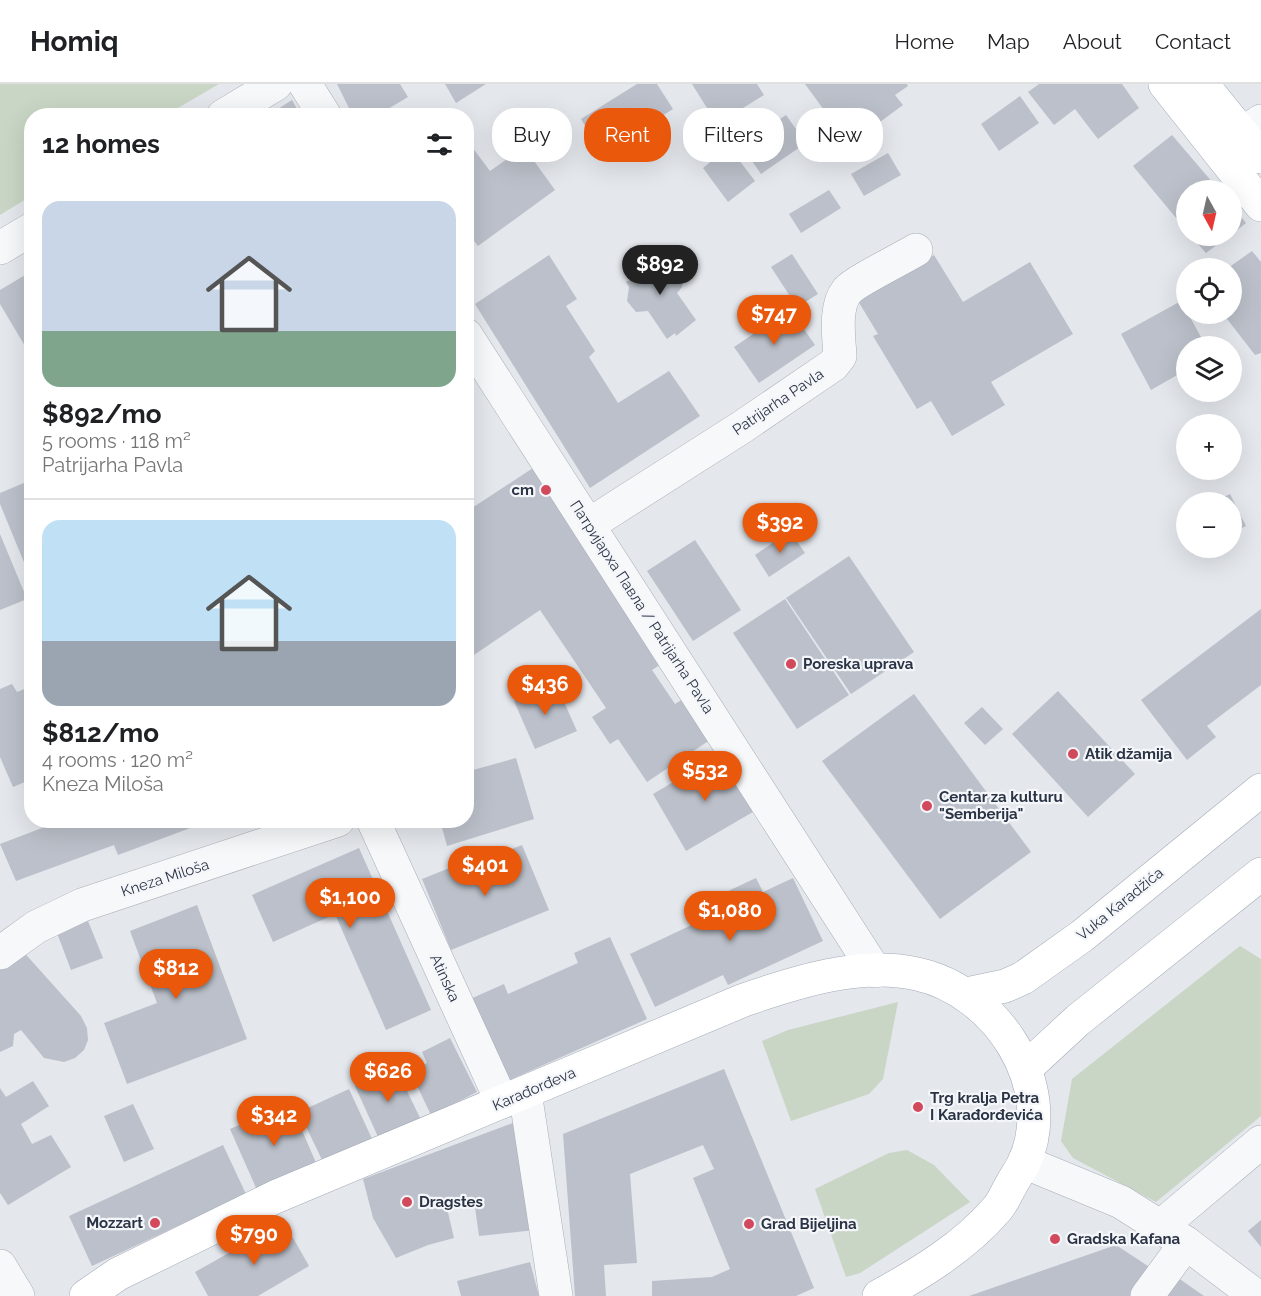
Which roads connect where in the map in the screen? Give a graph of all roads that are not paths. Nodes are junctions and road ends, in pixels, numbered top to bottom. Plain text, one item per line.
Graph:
1 (276, 84) edge
2 (305, 84) edge
3 (1165, 84) edge
4 (1202, 84) edge
5 (236, 108) edge
6 (321, 108) edge
7 (1245, 141) edge
8 (1261, 205) edge
9 (24, 234) edge
10 (0, 248) edge
11 (916, 250) dead end
12 (474, 347) edge
13 (590, 524) junction
14 (1261, 790) edge
15 (314, 828) edge
16 (377, 828) edge
17 (1261, 874) edge
18 (0, 953) edge
19 (875, 971) junction
20 (967, 994) junction
21 (1025, 1069) junction
22 (513, 1097) junction
23 (1261, 1142) edge
24 (1024, 1162) junction
25 (1174, 1235) junction
26 (0, 1266) edge
27 (18, 1296) edge
28 (86, 1296) edge
29 (556, 1296) edge
30 (879, 1296) edge
31 (1147, 1296) edge
32 (1257, 1296) edge

1 - 5 street
2 - 6 street
3 - 7 main road
4 - 7 main road
7 - 8 main road
9 - 10 street
11 - 13 street, Patrijarha Pavla
12 - 13 street, Патријарха Павла / Patrijarha Pavla
13 - 19 street, Патријарха Павла / Patrijarha Pavla
14 - 20 main road, Vuka Karadžića
15 - 18 street, Kneza Miloša
16 - 22 street, Atinska
17 - 21 main road
19 - 20 main road, Karađorđeva
19 - 22 main road, Karađorđeva
20 - 21 main road, Karađorđeva
21 - 24 main road, Karađorđeva
22 - 28 main road, Karađorđeva
22 - 29 street, Atinska
23 - 25 street
24 - 25 street
24 - 30 main road, Karađorđeva
25 - 31 street
25 - 32 street
26 - 27 street

